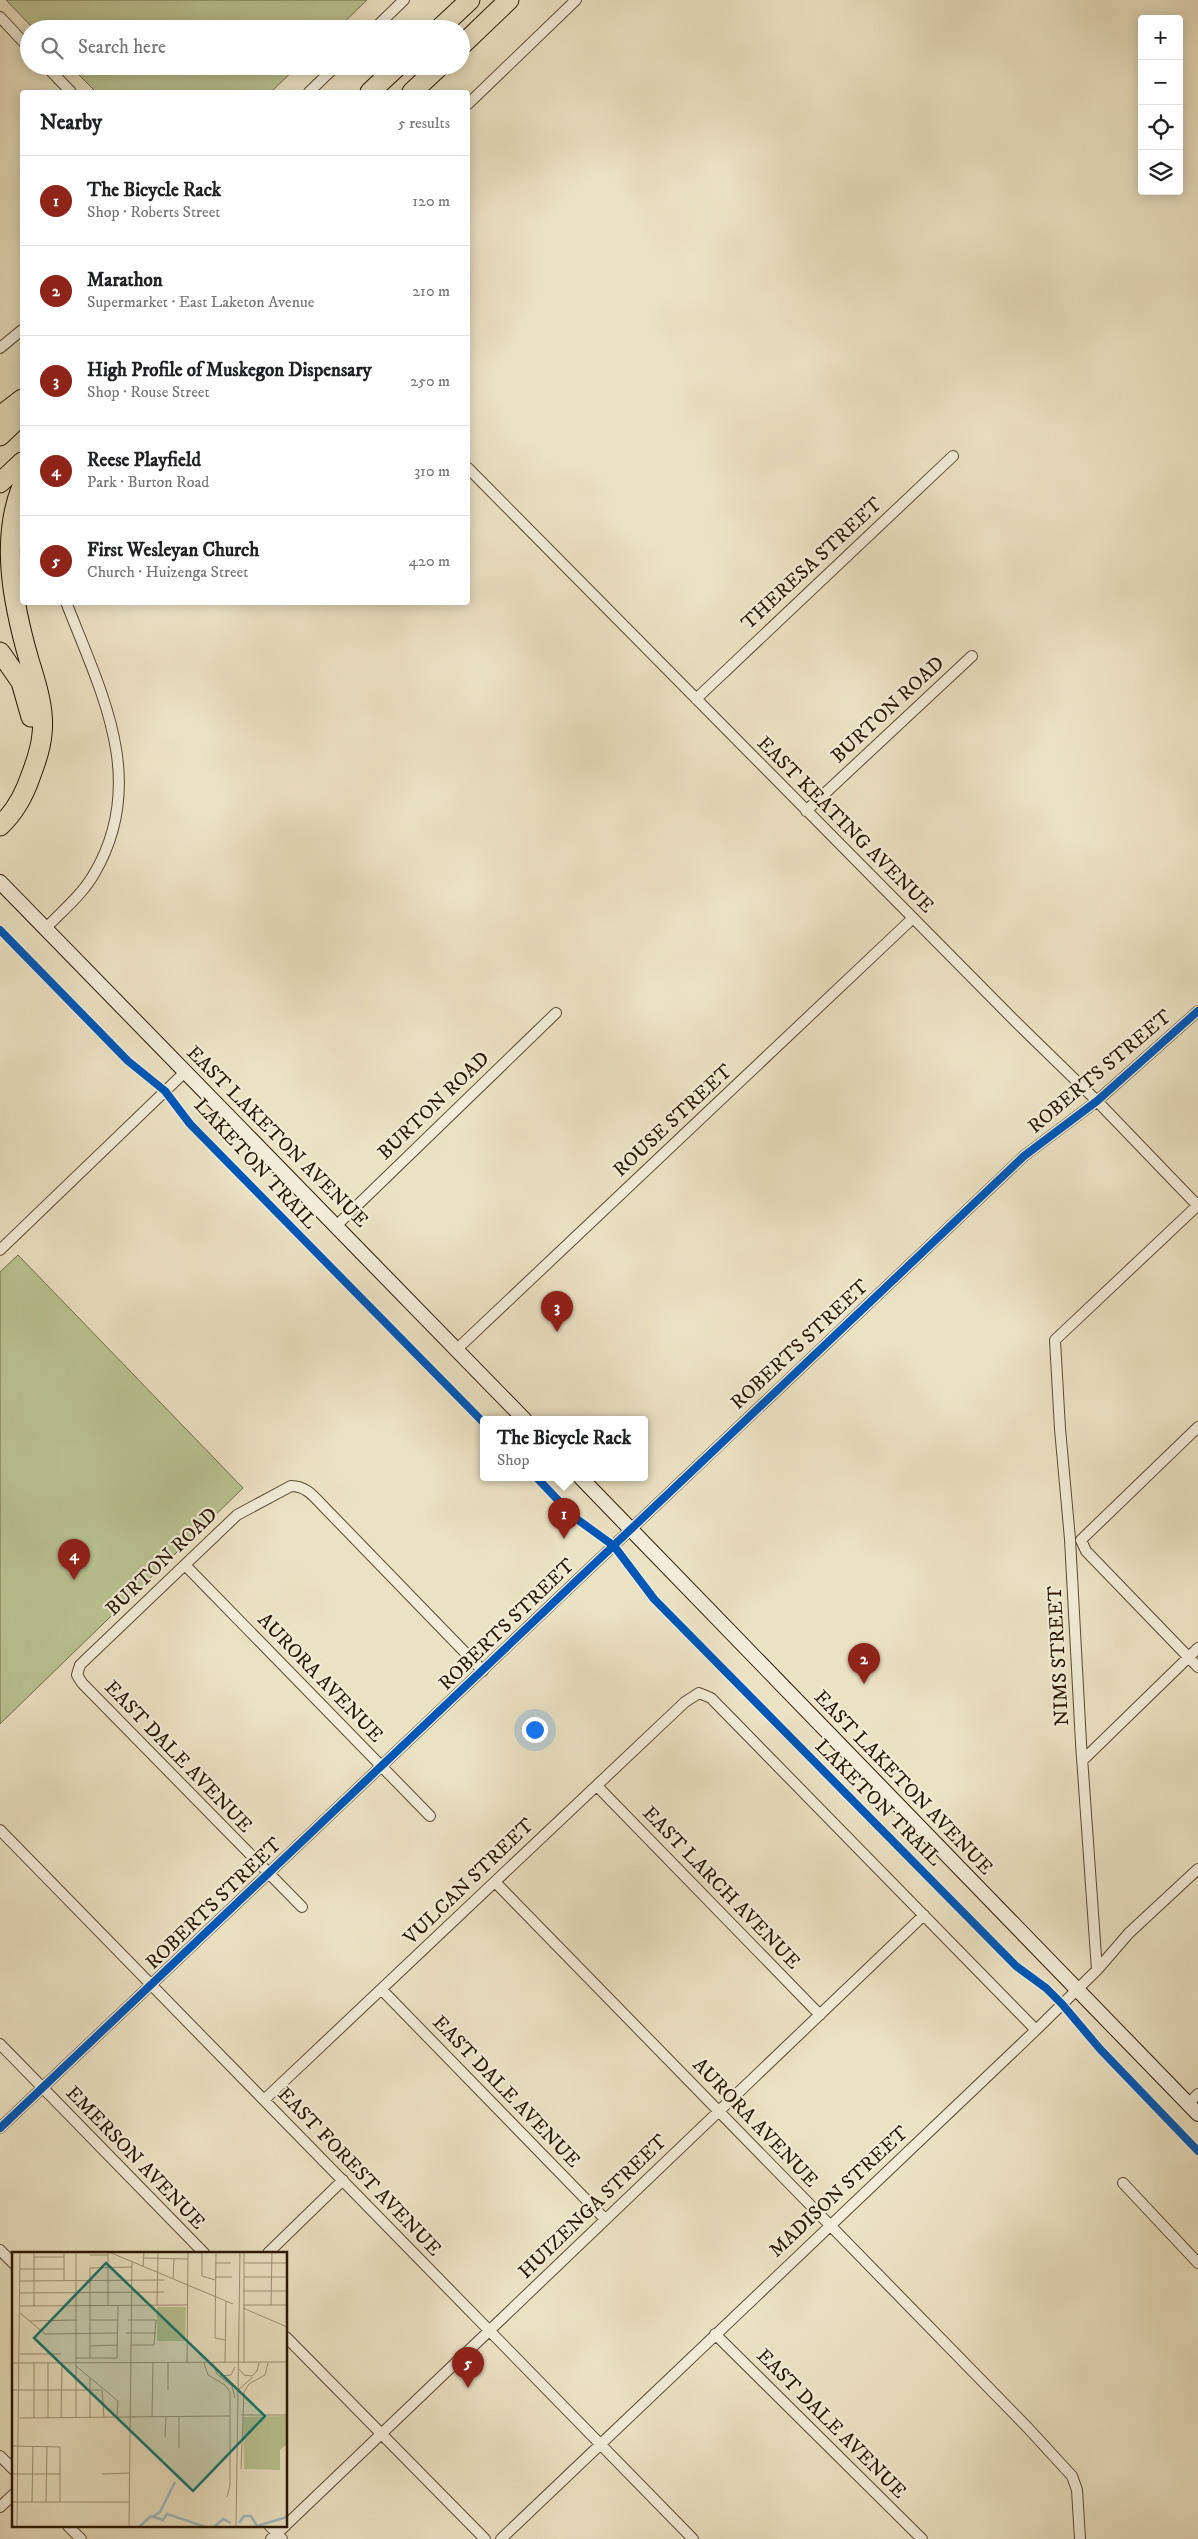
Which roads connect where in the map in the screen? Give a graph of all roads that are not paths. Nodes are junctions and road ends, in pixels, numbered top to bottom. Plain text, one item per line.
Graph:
1 (404, 0) edge
2 (470, 0) edge
3 (509, 0) edge
4 (576, 0) edge
5 (0, 17) edge
6 (383, 20) edge
7 (449, 20) edge
8 (470, 37) edge
9 (20, 38) edge
10 (55, 75) edge
11 (327, 75) edge
12 (388, 75) edge
13 (430, 75) edge
14 (69, 90) edge
15 (311, 90) edge
16 (372, 90) edge
17 (414, 90) edge
18 (470, 102) edge
19 (20, 332) edge
20 (0, 348) edge
21 (20, 401) edge
22 (0, 416) edge
23 (20, 417) edge
24 (0, 436) edge
25 (953, 456) dead end
26 (20, 464) edge
27 (470, 470) edge
28 (0, 483) edge
29 (20, 491) edge
30 (67, 605) edge
31 (0, 652) edge
32 (972, 656) dead end
33 (696, 699) junction
34 (806, 811) junction
35 (0, 815) edge
36 (0, 826) edge
37 (0, 882) edge
38 (914, 918) junction
39 (46, 928) junction
40 (1198, 1011) edge
41 (556, 1013) dead end
42 (185, 1072) junction
43 (1096, 1100) junction
44 (1198, 1206) edge
45 (336, 1225) junction
46 (0, 1250) edge
47 (456, 1349) junction
48 (521, 1416) edge
49 (1198, 1427) edge
50 (584, 1481) edge
51 (632, 1530) junction
52 (185, 1565) junction
53 (1198, 1648) edge
54 (1189, 1657) junction
55 (1198, 1667) edge
56 (78, 1670) joint
57 (483, 1670) junction
58 (1083, 1760) junction
59 (382, 1767) junction
60 (597, 1786) junction
61 (430, 1816) dead end
62 (0, 1830) edge
63 (1198, 1869) edge
64 (269, 1874) junction
65 (495, 1882) junction
66 (302, 1907) dead end
67 (924, 1915) junction
68 (1097, 1970) junction
69 (152, 1985) junction
70 (382, 1990) junction
71 (1077, 1990) junction
72 (820, 2015) junction
73 (1036, 2030) junction
74 (0, 2044) edge
75 (43, 2088) junction
76 (264, 2100) junction
77 (1195, 2104) edge
78 (719, 2111) junction
79 (0, 2128) edge
80 (343, 2180) junction
81 (1122, 2183) dead end
82 (605, 2219) junction
83 (830, 2225) junction
84 (0, 2250) edge
85 (203, 2252) edge
86 (269, 2252) edge
87 (12, 2262) edge
88 (1198, 2263) edge
89 (489, 2330) junction
90 (715, 2334) junction
91 (288, 2338) edge
92 (382, 2433) junction
93 (600, 2444) junction
94 (0, 2456) edge
95 (12, 2468) edge
96 (12, 2496) edge
97 (0, 2507) edge
98 (288, 2523) edge
99 (68, 2526) edge
100 (270, 2526) edge
101 (285, 2526) edge
102 (277, 2537) edge
103 (81, 2539) edge
104 (485, 2539) edge
105 (501, 2539) edge
106 (693, 2539) edge
107 (922, 2539) edge
108 (1080, 2539) edge

1 - 6 street
2 - 7 highway
3 - 8 highway
4 - 18 street
5 - 9 street
10 - 14 street
11 - 15 street
12 - 16 highway
13 - 17 highway
19 - 20 street
21 - 22 highway
23 - 24 highway
25 - 33 street, THERESA STREET
26 - 28 highway
27 - 33 street, EAST KEATING AVENUE
29 - 36 highway
30 - 39 street
31 - 35 highway
32 - 34 street, BURTON ROAD
33 - 34 street, EAST KEATING AVENUE
34 - 38 street, EAST KEATING AVENUE
37 - 39 main road, EAST LAKETON AVENUE
38 - 43 street, EAST KEATING AVENUE
38 - 47 street, ROUSE STREET
39 - 42 main road, EAST LAKETON AVENUE
40 - 43 street, ROBERTS STREET
41 - 45 street, BURTON ROAD
42 - 45 main road, EAST LAKETON AVENUE
42 - 46 street
43 - 44 street, EAST KEATING AVENUE
43 - 51 street, ROBERTS STREET
44 - 58 street, NIMS STREET
45 - 47 main road, EAST LAKETON AVENUE
47 - 48 main road, EAST LAKETON AVENUE
49 - 54 street
50 - 51 main road, EAST LAKETON AVENUE
51 - 57 street, ROBERTS STREET
51 - 71 main road, EAST LAKETON AVENUE
52 - 56 street, BURTON ROAD
52 - 57 street, BURTON ROAD
52 - 59 street, AURORA AVENUE
53 - 54 street
54 - 55 street
54 - 58 street
56 - 64 street, EAST DALE AVENUE
57 - 59 street, ROBERTS STREET
58 - 68 street, NIMS STREET
59 - 61 street, AURORA AVENUE
59 - 64 street, ROBERTS STREET
60 - 65 street, VULCAN STREET
60 - 67 street, VULCAN STREET
60 - 72 street, EAST LARCH AVENUE
62 - 69 street, EAST FOREST AVENUE
63 - 68 street, MADISON STREET
64 - 66 street, EAST DALE AVENUE
64 - 69 street, ROBERTS STREET
65 - 70 street, VULCAN STREET
65 - 78 street, AURORA AVENUE
67 - 72 street, HUIZENGA STREET
67 - 73 street
68 - 71 street, MADISON STREET
69 - 75 street, ROBERTS STREET
69 - 76 street, EAST FOREST AVENUE
70 - 76 street, VULCAN STREET
70 - 82 street, EAST DALE AVENUE
71 - 73 street, MADISON STREET
71 - 77 main road, EAST LAKETON AVENUE
72 - 78 street, HUIZENGA STREET
73 - 83 street, MADISON STREET
74 - 75 street, EMERSON AVENUE
75 - 79 street, ROBERTS STREET
75 - 85 street, EMERSON AVENUE
76 - 80 street, EAST FOREST AVENUE
78 - 82 street, HUIZENGA STREET
78 - 83 street, AURORA AVENUE
80 - 86 street
80 - 89 street, EAST FOREST AVENUE
81 - 88 street
82 - 89 street, HUIZENGA STREET
83 - 90 street, MADISON STREET
83 - 108 street, AURORA AVENUE
84 - 87 street
89 - 92 street, HUIZENGA STREET
89 - 93 street, EAST FOREST AVENUE
90 - 93 street, MADISON STREET
90 - 107 street, EAST DALE AVENUE
91 - 92 street
92 - 98 street, HUIZENGA STREET
92 - 104 street
93 - 105 street, MADISON STREET
93 - 106 street, EAST FOREST AVENUE
94 - 95 street
96 - 97 street
99 - 103 street
100 - 102 street
101 - 102 street, HUIZENGA STREET

